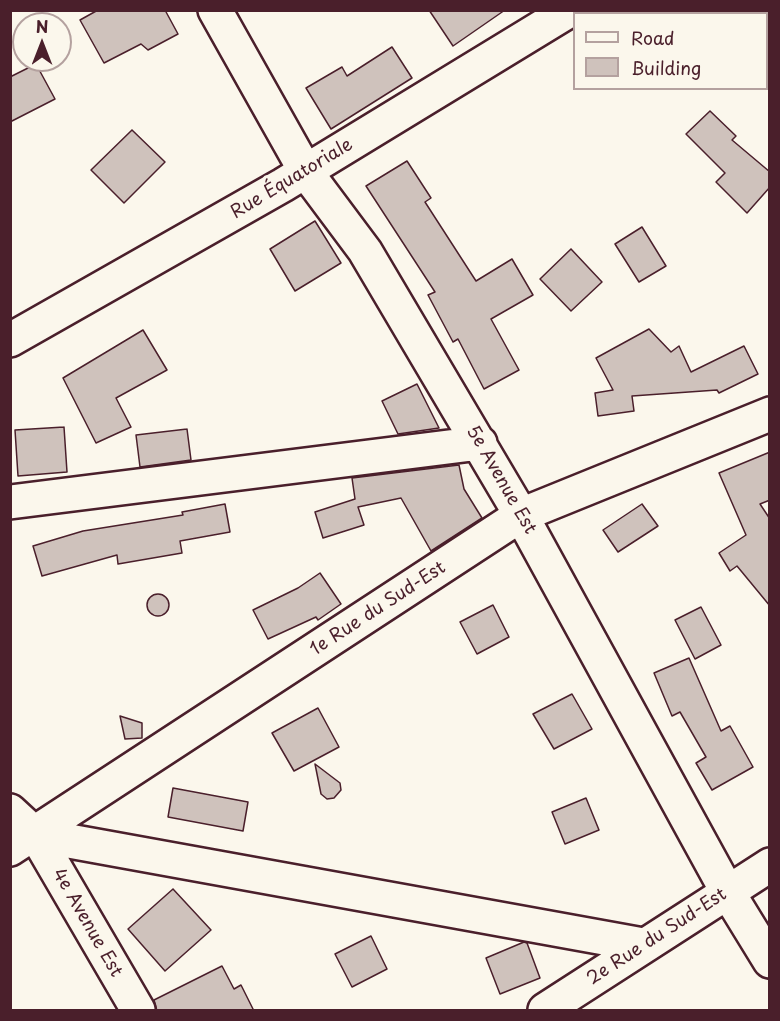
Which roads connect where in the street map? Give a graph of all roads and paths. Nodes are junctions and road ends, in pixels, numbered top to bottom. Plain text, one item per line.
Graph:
1 (215, 10) edge
2 (570, 10) edge
3 (306, 172) junction
4 (10, 340) edge
5 (770, 414) edge
6 (480, 443) junction
7 (10, 502) edge
8 (521, 515) junction
9 (10, 811) edge
10 (23, 842) edge
11 (770, 865) edge
12 (727, 891) junction
13 (643, 945) junction
14 (770, 961) edge
15 (138, 1011) edge
16 (545, 1011) edge

1 - 3 street, 5e Avenue Est
2 - 3 street, Rue Équatoriale
3 - 4 street, Rue Équatoriale
3 - 6 street, 5e Avenue Est
5 - 8 street, 1e Rue du Sud-Est
6 - 7 street
6 - 8 street, 5e Avenue Est
8 - 10 street, 1e Rue du Sud-Est
8 - 12 street, 5e Avenue Est
9 - 10 street, 4e Avenue Est
10 - 13 street
10 - 15 street, 4e Avenue Est
11 - 12 street, 2e Rue du Sud-Est
12 - 13 street, 2e Rue du Sud-Est
12 - 14 street, 5e Avenue Est
13 - 16 street, 2e Rue du Sud-Est

